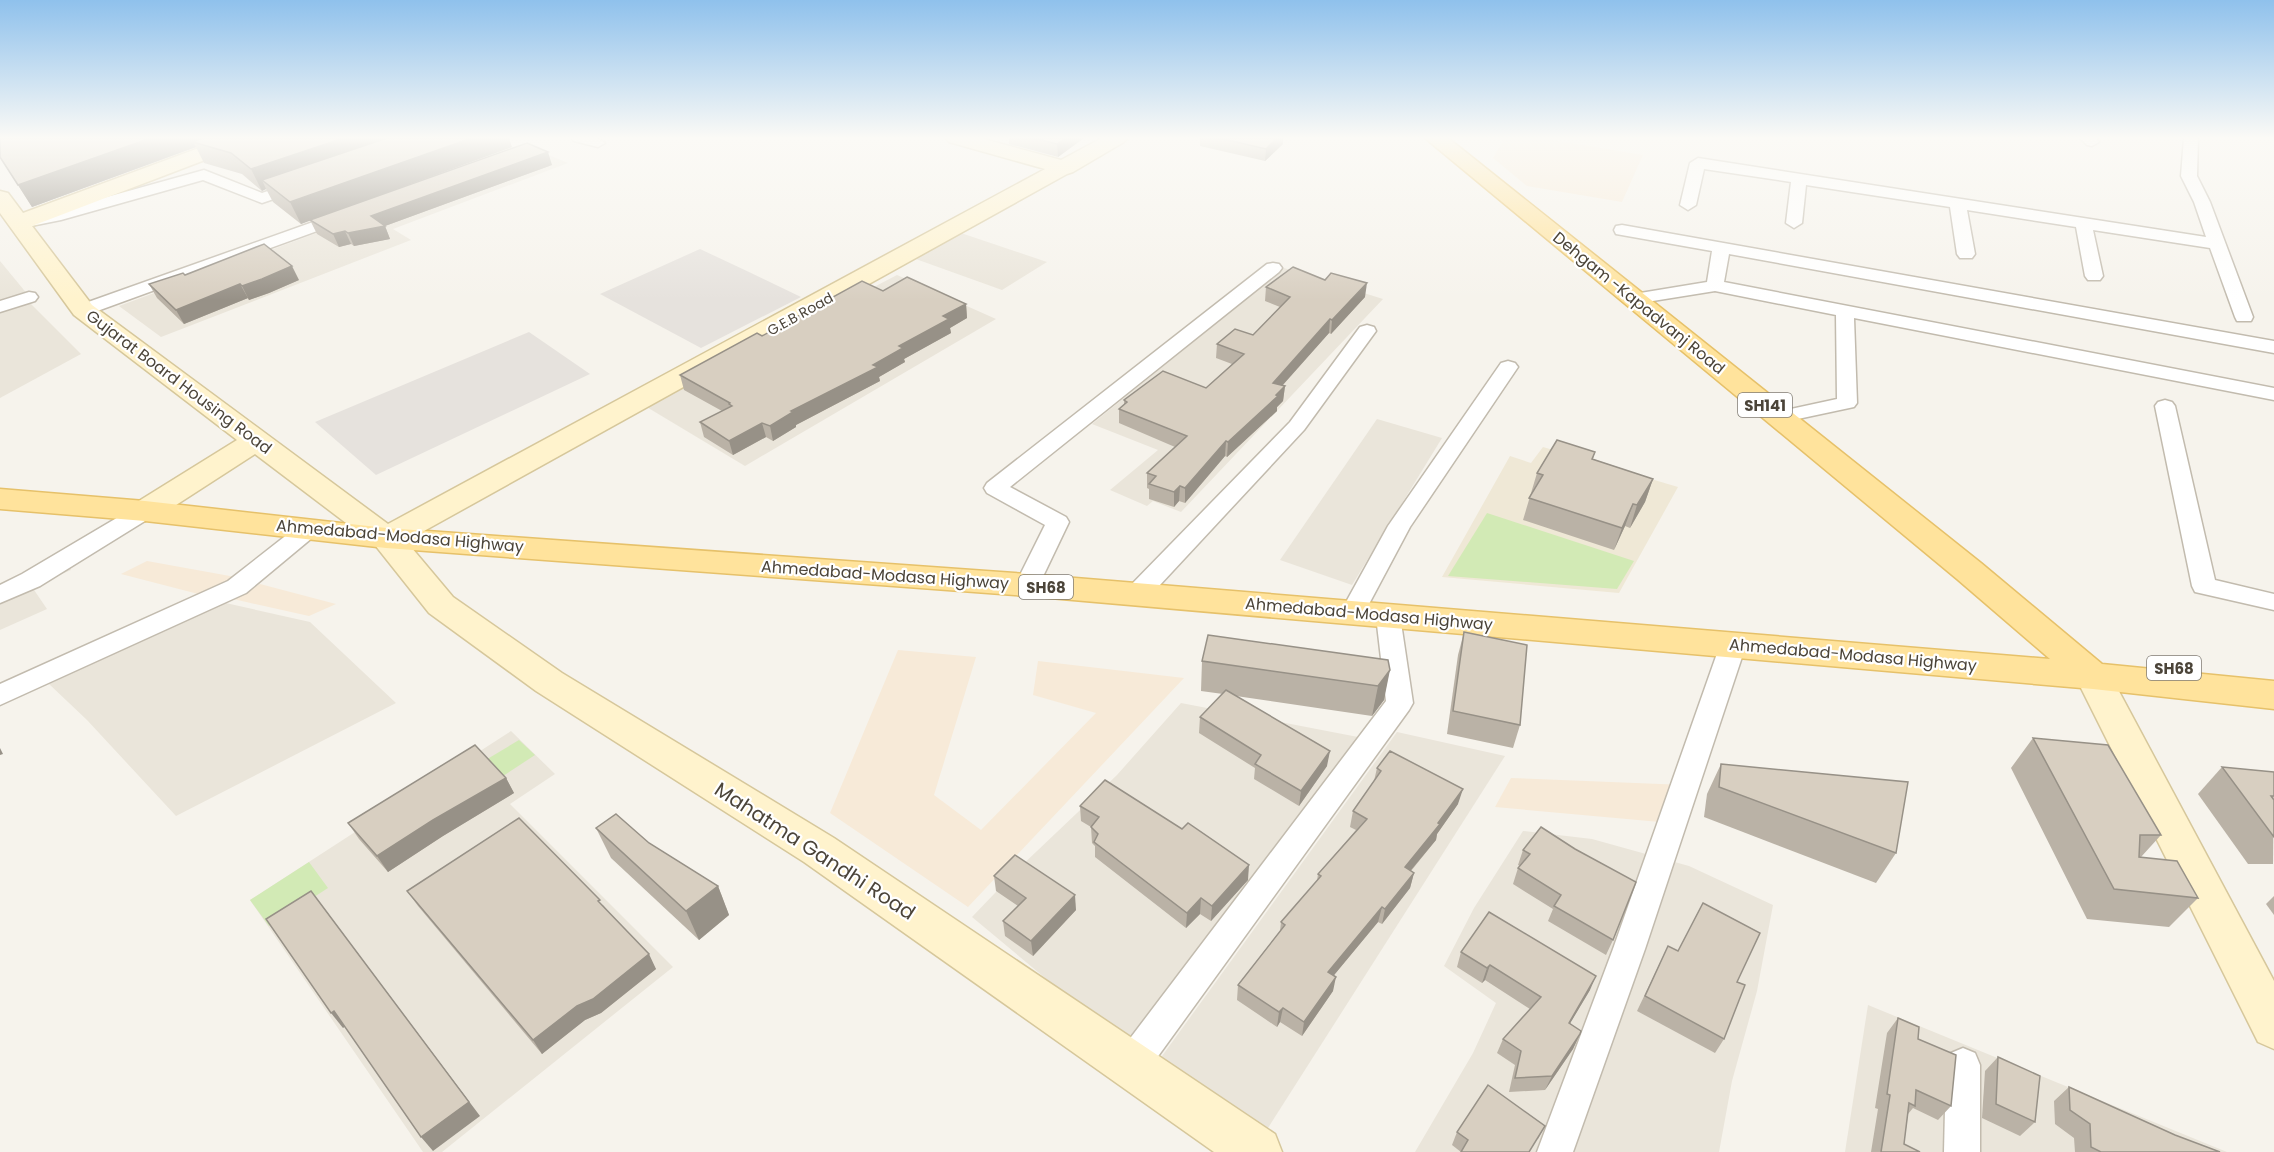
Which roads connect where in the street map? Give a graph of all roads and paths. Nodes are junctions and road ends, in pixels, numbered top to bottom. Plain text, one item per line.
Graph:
1 (101, 192) edge
2 (145, 192) edge
3 (246, 192) edge
4 (280, 192) edge
5 (1022, 192) edge
6 (1501, 192) edge
7 (1691, 192) edge
8 (1797, 192) edge
9 (1880, 192) edge
10 (2196, 192) edge
11 (0, 198) edge
12 (1688, 205) dead end
13 (1958, 205) junction
14 (364, 209) edge
15 (18, 223) junction
16 (1794, 223) dead end
17 (2084, 225) junction
18 (1622, 230) dead end
19 (2218, 244) junction
20 (1721, 248) junction
21 (1966, 254) dead end
22 (1273, 268) dead end
23 (2094, 276) dead end
24 (1715, 286) junction
25 (29, 297) dead end
26 (1634, 299) junction
27 (0, 307) edge
28 (83, 310) junction
29 (1845, 310) junction
30 (2244, 317) dead end
31 (1367, 331) dead end
32 (2274, 347) edge
33 (1508, 367) dead end
34 (2274, 394) edge
35 (2165, 406) dead end
36 (1779, 417) junction
37 (257, 440) junction
38 (0, 499) edge
39 (145, 511) junction
40 (310, 528) junction
41 (386, 538) junction
42 (1027, 585) junction
43 (0, 594) edge
44 (1137, 594) junction
45 (2274, 603) edge
46 (1352, 613) junction
47 (1388, 616) junction
48 (1733, 645) junction
49 (2083, 668) junction
50 (2274, 676) edge
51 (0, 695) edge
52 (2274, 695) edge
53 (2274, 1027) edge
54 (1131, 1065) junction
55 (1963, 1065) dead end
56 (1968, 1149) edge
57 (1257, 1152) edge
58 (1555, 1152) edge

1 - 15 street
2 - 15 street
3 - 4 street
5 - 41 street, G.E.B Road
6 - 26 main road, Dehgam -Kapadvanj Road / SH141
7 - 12 street
8 - 16 street
9 - 13 street
10 - 19 street
11 - 15 street, Gujarat Board Housing Road
13 - 17 street
13 - 21 street
14 - 28 street
15 - 28 street, Gujarat Board Housing Road
17 - 19 street
17 - 23 street
18 - 20 street
19 - 30 street
20 - 24 street
20 - 32 street
22 - 42 street
24 - 26 street
24 - 29 street
25 - 27 street
26 - 36 main road, Dehgam -Kapadvanj Road / SH141
28 - 37 street, Gujarat Board Housing Road
29 - 34 street
29 - 36 street
31 - 44 street
33 - 46 street
35 - 45 street
36 - 49 main road, Dehgam -Kapadvanj Road / SH141
37 - 39 street
37 - 41 street, Gujarat Board Housing Road
38 - 39 main road, Ahmedabad-Modasa Highway / SH68
39 - 40 main road, Ahmedabad-Modasa Highway / SH68
39 - 43 street
40 - 41 main road, Ahmedabad-Modasa Highway / SH68
40 - 51 street
41 - 42 main road, Ahmedabad-Modasa Highway / SH68
41 - 54 street, Mahatma Gandhi Road
42 - 44 main road, Ahmedabad-Modasa Highway / SH68
44 - 46 main road, Ahmedabad-Modasa Highway / SH68
46 - 47 main road, Ahmedabad-Modasa Highway / SH68
47 - 48 main road, Ahmedabad-Modasa Highway / SH68
47 - 54 street
48 - 49 main road, Ahmedabad-Modasa Highway / SH68
48 - 58 street
49 - 50 main road, SH68
49 - 52 main road, SH68
49 - 53 street
54 - 57 street, Mahatma Gandhi Road
55 - 56 street

